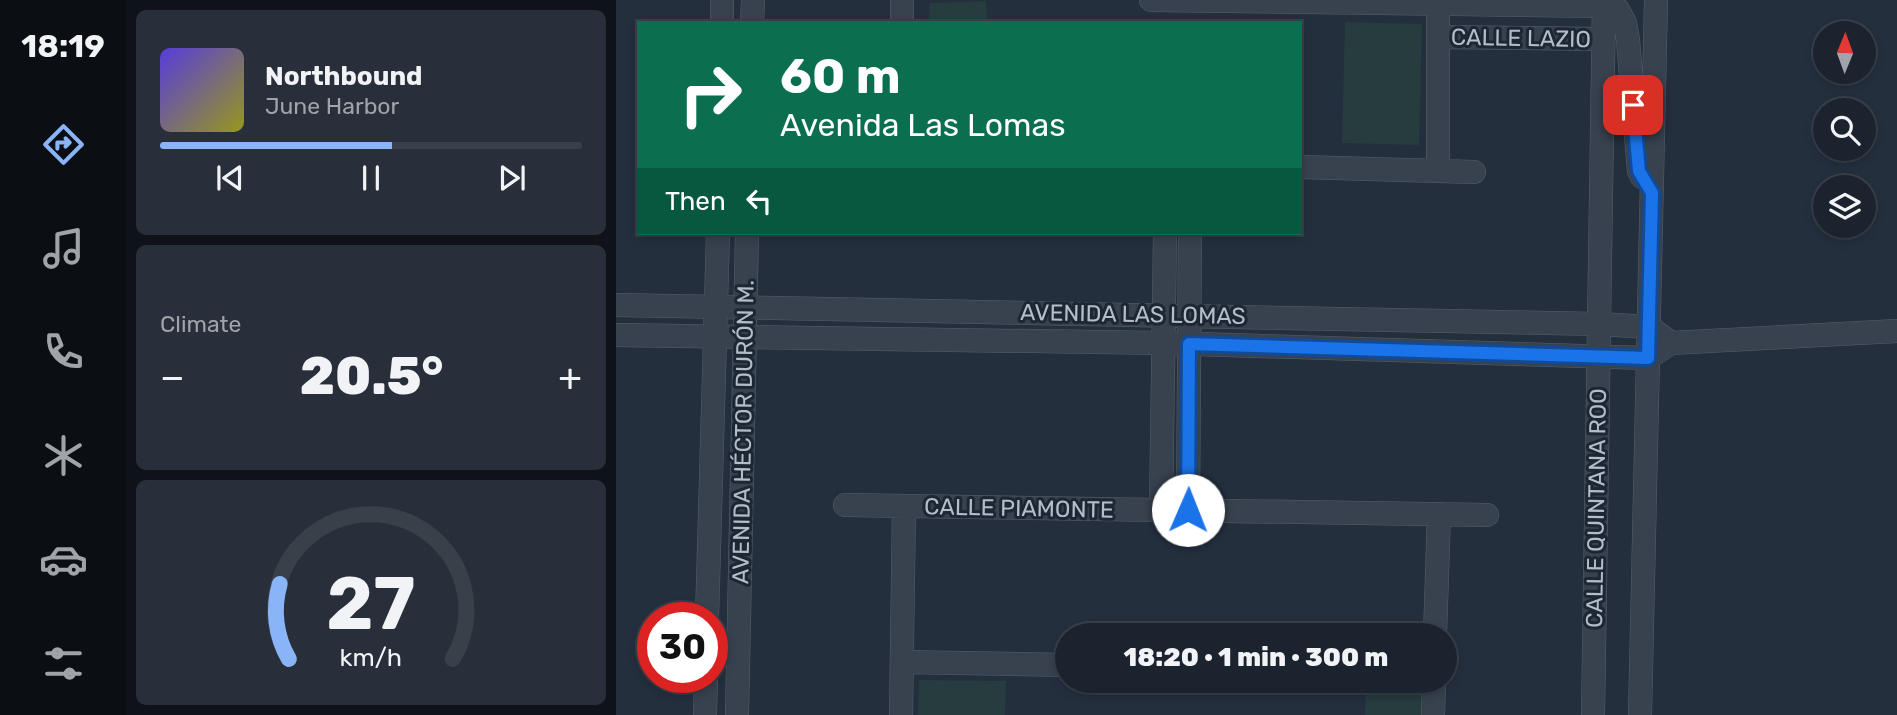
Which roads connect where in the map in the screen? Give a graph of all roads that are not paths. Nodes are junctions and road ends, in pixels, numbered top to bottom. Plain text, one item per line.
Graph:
1 (722, 0) edge
2 (753, 0) edge
3 (902, 0) edge
4 (1151, 0) edge
5 (1656, 0) edge
6 (1333, 1) edge
7 (1604, 3) edge
8 (1438, 5) junction
9 (722, 21) edge
10 (752, 21) edge
11 (902, 21) edge
12 (1438, 37) junction
13 (1603, 40) junction
14 (1302, 167) edge
15 (1438, 171) junction
16 (1474, 172) dead end
17 (1652, 193) junction
18 (718, 235) edge
19 (747, 235) edge
20 (1165, 235) edge
21 (1190, 235) edge
22 (616, 305) edge
23 (717, 306) junction
24 (745, 306) junction
25 (1164, 314) junction
26 (1189, 315) junction
27 (1599, 324) junction
28 (1649, 327) junction
29 (1897, 331) edge
30 (616, 335) edge
31 (716, 336) junction
32 (745, 336) junction
33 (1163, 343) junction
34 (1671, 343) junction
35 (1189, 344) junction
36 (1598, 356) junction
37 (1648, 358) junction
38 (845, 505) dead end
39 (904, 506) junction
40 (1161, 510) junction
41 (1188, 510) junction
42 (1439, 514) junction
43 (1487, 514) dead end
44 (708, 602) edge
45 (1435, 623) edge
46 (902, 662) junction
47 (1055, 665) edge
48 (706, 693) edge
49 (1434, 693) edge
50 (705, 715) edge
51 (737, 715) edge
52 (901, 715) edge
53 (1433, 715) edge
54 (1593, 715) edge
55 (1640, 715) edge

1 - 9 street
2 - 10 street
3 - 11 street
4 - 6 street, CALLE LAZIO
5 - 17 street
6 - 8 street, CALLE LAZIO
7 - 8 street, CALLE LAZIO
7 - 13 street, CALLE QUINTANA ROO
7 - 17 street
8 - 12 street
12 - 13 street, CALLE LAZIO
12 - 15 street
13 - 27 street, CALLE QUINTANA ROO
14 - 15 street
15 - 16 street
17 - 28 street
18 - 23 street, AVENIDA HÉCTOR DURÓN M.
19 - 24 street, AVENIDA HÉCTOR DURÓN M.
20 - 25 street
21 - 26 street
22 - 23 street, AVENIDA LAS LOMAS
23 - 24 street, AVENIDA LAS LOMAS
23 - 31 street, AVENIDA HÉCTOR DURÓN M.
24 - 25 street, AVENIDA LAS LOMAS
24 - 32 street, AVENIDA HÉCTOR DURÓN M.
25 - 26 street, AVENIDA LAS LOMAS
25 - 33 street
26 - 27 street, AVENIDA LAS LOMAS
26 - 35 street
27 - 28 street, AVENIDA LAS LOMAS
27 - 36 street, CALLE QUINTANA ROO
28 - 34 street
28 - 37 street
29 - 34 street
30 - 31 street, AVENIDA LAS LOMAS
31 - 32 street, AVENIDA LAS LOMAS
31 - 44 street, AVENIDA HÉCTOR DURÓN M.
32 - 33 street, AVENIDA LAS LOMAS
32 - 51 street, AVENIDA HÉCTOR DURÓN M.
33 - 35 street, AVENIDA LAS LOMAS
33 - 40 street
34 - 37 street
35 - 36 street, AVENIDA LAS LOMAS
35 - 41 street
36 - 37 street, AVENIDA LAS LOMAS
36 - 54 street, CALLE QUINTANA ROO
37 - 55 street
38 - 39 street, CALLE PIAMONTE
39 - 40 street, CALLE PIAMONTE
39 - 46 street
40 - 41 street, CALLE PIAMONTE
41 - 42 street, CALLE PIAMONTE
42 - 43 street, CALLE PIAMONTE
42 - 45 street
46 - 47 street
46 - 52 street
48 - 50 street
49 - 53 street

